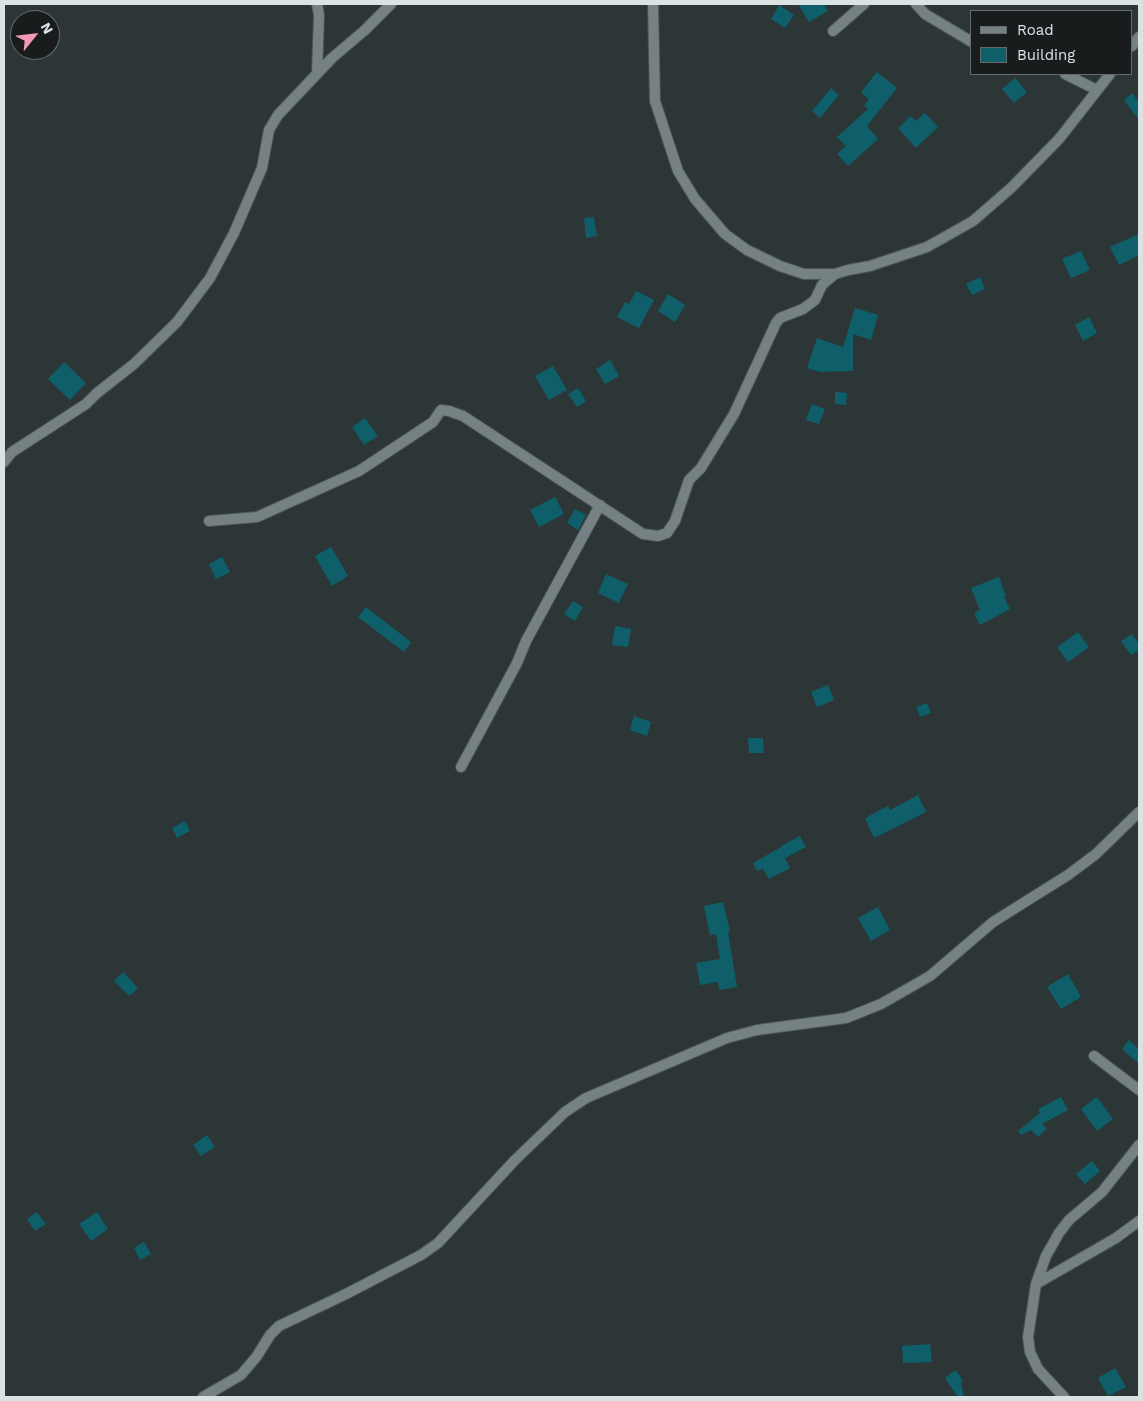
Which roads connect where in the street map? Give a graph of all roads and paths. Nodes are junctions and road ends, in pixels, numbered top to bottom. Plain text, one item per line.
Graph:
1 (317, 4) edge
2 (391, 4) edge
3 (653, 4) edge
4 (864, 4) edge
5 (916, 4) edge
6 (833, 31) dead end
7 (970, 41) edge
8 (317, 74) junction
9 (1067, 75) edge
10 (1109, 75) edge
11 (1096, 90) junction
12 (835, 274) junction
13 (4, 462) edge
14 (600, 506) junction
15 (209, 521) dead end
16 (461, 767) dead end
17 (1139, 812) edge
18 (1094, 1056) dead end
19 (1139, 1090) edge
20 (1139, 1145) edge
21 (1139, 1221) edge
22 (1036, 1284) junction
23 (203, 1397) edge
24 (1064, 1397) edge

1 - 8 street
2 - 8 street
3 - 12 street
4 - 6 street
5 - 7 street
8 - 13 street
9 - 11 street
10 - 11 street
11 - 12 street
12 - 14 street
14 - 15 street
14 - 16 street
17 - 23 street
18 - 19 street
20 - 22 street
21 - 22 street
22 - 24 street

